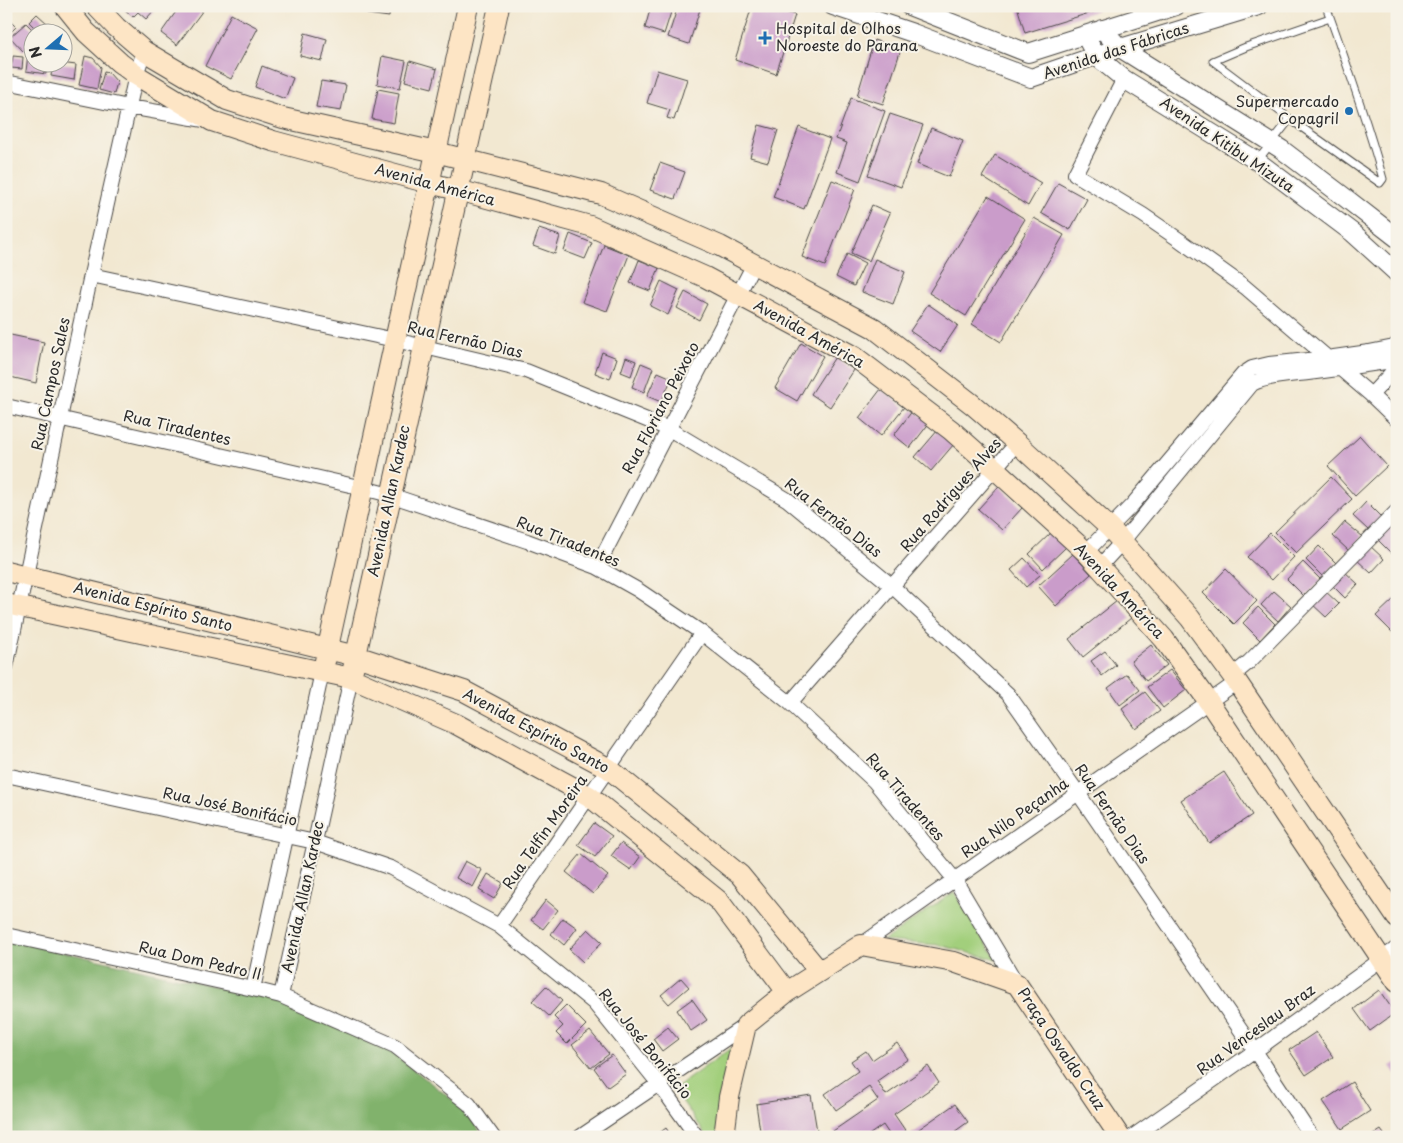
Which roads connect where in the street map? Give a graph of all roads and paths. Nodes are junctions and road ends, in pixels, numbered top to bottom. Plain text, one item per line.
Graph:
1 (65, 6) edge
2 (96, 6) edge
3 (468, 6) edge
4 (499, 6) edge
5 (832, 6) edge
6 (1176, 6) edge
7 (1259, 6) edge
8 (1326, 6) edge
9 (915, 8) edge
10 (1330, 18) junction
11 (1094, 32) junction
12 (913, 33) junction
13 (1120, 48) junction
14 (144, 51) junction
15 (1096, 56) junction
16 (136, 75) junction
17 (1124, 79) junction
18 (6, 82) edge
19 (129, 107) junction
20 (1290, 119) junction
21 (212, 121) junction
22 (1272, 142) junction
23 (436, 152) junction
24 (465, 160) junction
25 (1257, 161) junction
26 (429, 184) junction
27 (458, 190) junction
28 (1397, 238) edge
29 (754, 264) junction
30 (1397, 273) edge
31 (91, 275) junction
32 (739, 295) junction
33 (395, 340) junction
34 (1397, 344) edge
35 (423, 347) junction
36 (1327, 358) junction
37 (1397, 360) edge
38 (1397, 367) edge
39 (1340, 369) junction
40 (1371, 395) junction
41 (6, 406) edge
42 (60, 418) junction
43 (1397, 420) edge
44 (669, 429) junction
45 (1017, 443) junction
46 (995, 469) junction
47 (363, 488) junction
48 (390, 495) junction
49 (1397, 511) edge
50 (1116, 535) junction
51 (1092, 560) junction
52 (597, 567) junction
53 (6, 571) edge
54 (26, 576) junction
55 (892, 586) junction
56 (13, 606) edge
57 (702, 633) junction
58 (327, 650) junction
59 (356, 656) junction
60 (6, 667) edge
61 (322, 672) junction
62 (350, 678) junction
63 (1234, 679) junction
64 (1209, 702) junction
65 (790, 703) junction
66 (608, 768) junction
67 (6, 775) edge
68 (1078, 793) junction
69 (589, 796) junction
70 (286, 836) junction
71 (315, 842) junction
72 (955, 880) junction
73 (1396, 915) edge
74 (500, 926) junction
75 (6, 935) edge
76 (861, 945) junction
77 (1389, 954) edge
78 (819, 971) junction
79 (1397, 982) edge
80 (1018, 984) junction
81 (253, 988) junction
82 (787, 992) junction
83 (281, 996) junction
84 (746, 1025) junction
85 (1255, 1051) junction
86 (659, 1084) junction
87 (493, 1137) edge
88 (580, 1137) edge
89 (697, 1137) edge
90 (724, 1137) edge
91 (1120, 1137) edge
92 (1132, 1137) edge
93 (1312, 1137) edge

1 - 16 main road, Avenida América
2 - 14 main road, Avenida América
3 - 23 main road, Avenida Allan Kardec
4 - 24 main road, Avenida Allan Kardec
5 - 12 street
6 - 11 street, Avenida das Fábricas
7 - 13 street, Avenida das Fábricas
8 - 10 lane
9 - 11 street, Avenida das Fábricas
9 - 12 street
10 - 20 lane
10 - 20 lane
11 - 13 street
11 - 15 street, Avenida Kitibu Mizuta
12 - 15 street, Avenida das Fábricas
13 - 15 street, Avenida das Fábricas
13 - 22 street
14 - 16 street, Rua Campos Sales
14 - 23 main road, Avenida América
15 - 17 street, Avenida Kitibu Mizuta
16 - 19 street, Rua Campos Sales
16 - 21 main road, Avenida América
17 - 25 street, Avenida Kitibu Mizuta
17 - 36 street
18 - 19 street
19 - 21 street
19 - 31 street, Rua Campos Sales
20 - 22 lane
21 - 26 main road, Avenida América
22 - 25 lane
22 - 28 street
23 - 24 main road, Avenida América
23 - 26 main road, Avenida Allan Kardec
24 - 27 main road, Avenida Allan Kardec
24 - 29 main road, Avenida América
25 - 30 street, Avenida Kitibu Mizuta
26 - 27 main road, Avenida América
26 - 33 main road, Avenida Allan Kardec
27 - 32 main road, Avenida América
27 - 35 main road, Avenida Allan Kardec
29 - 32 street, Rua Floriano Peixoto
29 - 45 main road, Avenida América
31 - 33 street, Rua Fernão Dias
31 - 42 street, Rua Campos Sales
32 - 44 street, Rua Floriano Peixoto
32 - 46 main road, Avenida América
33 - 35 street, Rua Fernão Dias
33 - 47 main road, Avenida Allan Kardec
34 - 36 street
35 - 44 street, Rua Fernão Dias
35 - 48 main road, Avenida Allan Kardec
36 - 39 street
36 - 50 street
37 - 39 street
38 - 40 street
39 - 40 street
39 - 50 street
40 - 43 street
41 - 42 street, Rua Tiradentes
42 - 47 street, Rua Tiradentes
42 - 54 street, Rua Campos Sales
44 - 52 street, Rua Floriano Peixoto
44 - 55 street, Rua Fernão Dias
45 - 46 street, Rua Rodrigues Alves
45 - 50 main road, Avenida América
46 - 51 main road, Avenida América
46 - 55 street, Rua Rodrigues Alves
47 - 48 street, Rua Tiradentes
47 - 58 main road, Avenida Allan Kardec
48 - 52 street, Rua Tiradentes
48 - 59 main road, Avenida Allan Kardec
49 - 63 street, Rua Nilo Peçanha
50 - 51 street
50 - 51 street
50 - 63 main road, Avenida América
51 - 64 main road, Avenida América
52 - 57 street, Rua Tiradentes
53 - 54 main road, Avenida Espírito Santo
54 - 56 street, Rua Campos Sales
54 - 58 main road, Avenida Espírito Santo
55 - 65 street, Rua Rodrigues Alves
55 - 68 street, Rua Fernão Dias
56 - 60 street, Rua Campos Sales
56 - 61 main road, Avenida Espírito Santo
57 - 65 street, Rua Tiradentes
57 - 66 street, Rua Telfin Moreira
58 - 59 main road, Avenida Espírito Santo
58 - 61 main road, Avenida Allan Kardec
59 - 62 main road, Avenida Allan Kardec
59 - 66 main road, Avenida Espírito Santo
61 - 62 main road, Avenida Espírito Santo
61 - 70 street, Avenida Allan Kardec
62 - 69 main road, Avenida Espírito Santo
62 - 71 street, Avenida Allan Kardec
63 - 64 street, Rua Nilo Peçanha
63 - 73 main road, Avenida América
64 - 68 street, Rua Nilo Peçanha
64 - 77 main road, Avenida América
65 - 72 street, Rua Tiradentes
66 - 69 street, Rua Telfin Moreira
66 - 78 main road, Avenida Espírito Santo
67 - 70 street, Rua José Bonifácio
68 - 72 street, Rua Nilo Peçanha
68 - 85 street, Rua Fernão Dias
69 - 74 street, Rua Telfin Moreira
69 - 82 main road, Avenida Espírito Santo
70 - 71 street, Rua José Bonifácio
70 - 81 street, Avenida Allan Kardec
71 - 74 street, Rua José Bonifácio
71 - 83 street, Avenida Allan Kardec
72 - 76 street, Rua Nilo Peçanha
72 - 80 street, Rua Tiradentes
74 - 86 street, Rua José Bonifácio
75 - 81 street, Rua Dom Pedro II
76 - 78 main road
76 - 80 main road, Praça Osvaldo Cruz
77 - 79 main road, Avenida América
77 - 85 street, Rua Venceslau Braz
78 - 82 main road
80 - 91 main road, Praça Osvaldo Cruz
81 - 83 street, Rua Dom Pedro II
82 - 84 main road
83 - 87 street, Rua Dom Pedro II
84 - 86 street
84 - 90 main road
85 - 92 street, Rua Venceslau Braz
85 - 93 street, Rua Fernão Dias
86 - 88 street
86 - 89 street, Rua José Bonifácio

